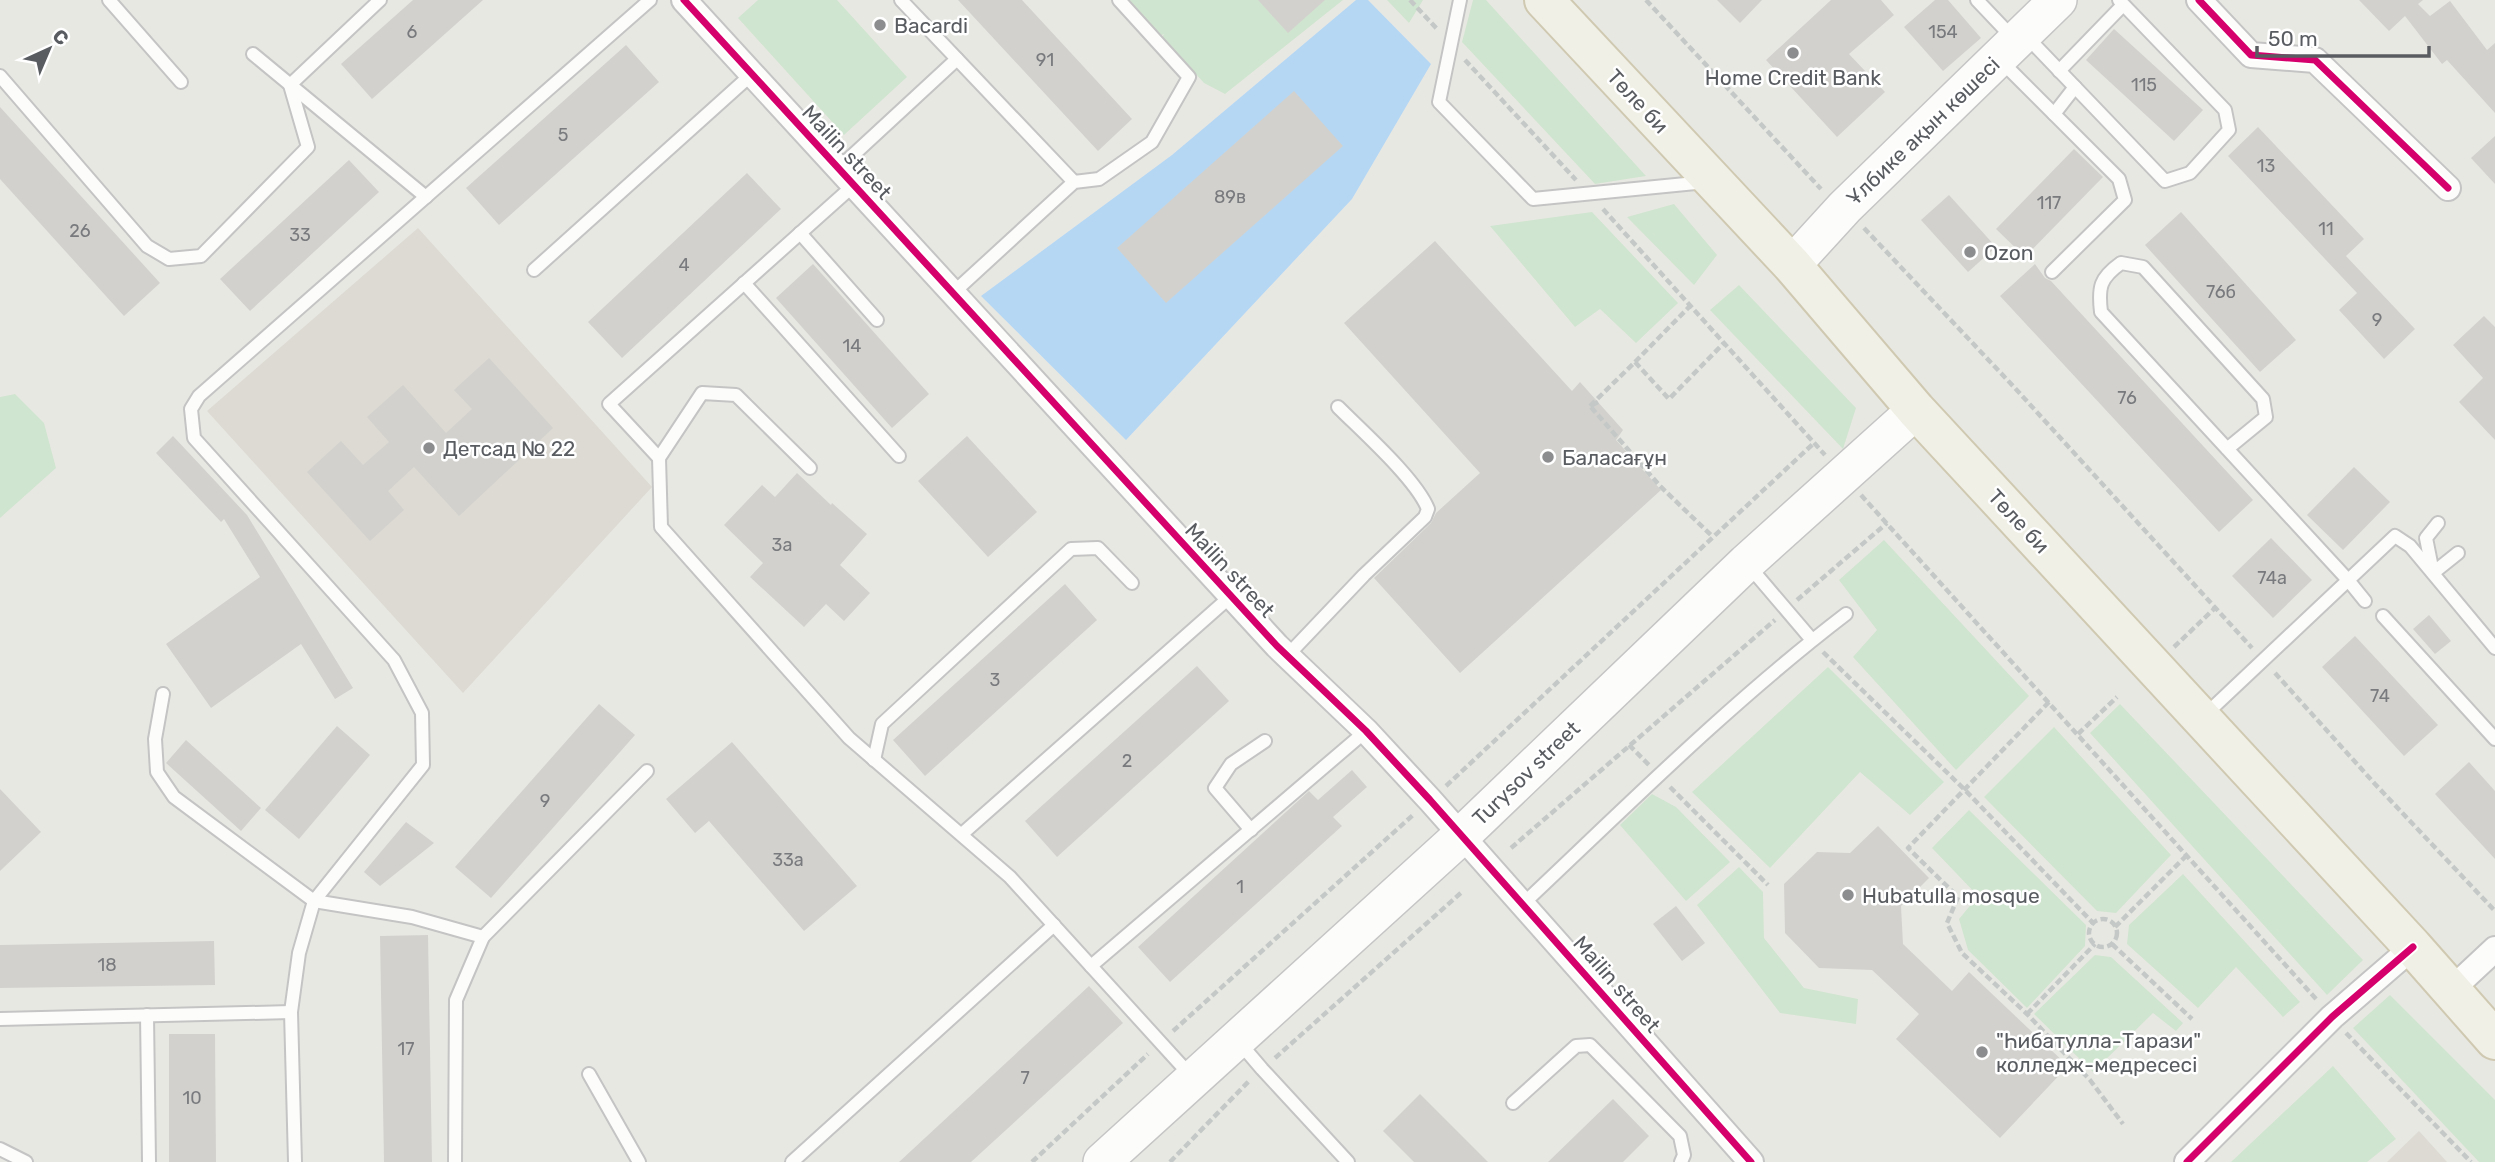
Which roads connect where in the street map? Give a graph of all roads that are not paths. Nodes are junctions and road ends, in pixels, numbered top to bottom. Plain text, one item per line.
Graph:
1 (109, 0) edge
2 (380, 0) edge
3 (650, 0) edge
4 (684, 0) edge
5 (901, 0) edge
6 (1119, 0) edge
7 (1460, 0) edge
8 (1544, 0) edge
9 (1977, 0) edge
10 (2058, 0) edge
11 (2199, 0) edge
12 (2121, 2) edge
13 (2013, 44) junction
14 (253, 54) dead end
15 (957, 59) junction
16 (2059, 71) junction
17 (752, 74) junction
18 (0, 76) edge
19 (181, 82) dead end
20 (290, 85) junction
21 (2075, 87) junction
22 (2054, 114) junction
23 (846, 176) junction
24 (1074, 182) junction
25 (1712, 182) junction
26 (2448, 188) dead end
27 (426, 197) junction
28 (800, 233) junction
29 (1792, 265) junction
30 (534, 270) dead end
31 (2052, 272) dead end
32 (744, 283) junction
33 (953, 293) junction
34 (877, 320) dead end
35 (1338, 407) dead end
36 (1916, 410) junction
37 (2227, 449) junction
38 (899, 456) dead end
39 (660, 458) junction
40 (810, 468) dead end
41 (2438, 523) dead end
42 (2458, 553) dead end
43 (1746, 563) junction
44 (2432, 573) junction
45 (2348, 580) junction
46 (1132, 583) dead end
47 (1231, 596) junction
48 (2365, 601) dead end
49 (1846, 614) dead end
50 (2383, 616) dead end
51 (1812, 640) junction
52 (2495, 648) edge
53 (1287, 656) junction
54 (163, 694) dead end
55 (2202, 719) junction
56 (2492, 730) edge
57 (1366, 731) junction
58 (1265, 741) dead end
59 (874, 760) junction
60 (647, 771) dead end
61 (1251, 830) junction
62 (962, 834) junction
63 (1461, 836) junction
64 (314, 901) junction
65 (1523, 904) junction
66 (1054, 925) junction
67 (483, 937) junction
68 (2413, 947) junction
69 (2495, 949) edge
70 (1091, 966) junction
71 (2450, 990) junction
72 (291, 1012) junction
73 (147, 1015) junction
74 (0, 1018) edge
75 (1237, 1039) junction
76 (2495, 1040) edge
77 (589, 1074) dead end
78 (1194, 1079) junction
79 (1513, 1103) dead end
80 (0, 1149) edge
81 (26, 1162) edge
82 (149, 1162) edge
83 (295, 1162) edge
84 (455, 1162) edge
85 (639, 1162) edge
86 (792, 1162) edge
87 (1102, 1162) edge
88 (1348, 1162) edge
89 (1681, 1162) edge
90 (1751, 1162) edge
91 (2187, 1162) edge

1 - 19 lane
2 - 20 lane
3 - 27 lane
4 - 17 street, Mailin street
5 - 15 lane
6 - 24 lane
7 - 25 lane
8 - 25 main road, Төле би
9 - 13 lane
10 - 13 main road, Ұлбике ақын көшесі
11 - 26 street
12 - 16 lane
12 - 21 lane
13 - 16 lane
13 - 22 lane
13 - 29 main road, Ұлбике ақын көшесі
14 - 20 lane
15 - 23 lane
15 - 24 lane
16 - 21 lane
17 - 23 street, Mailin street
17 - 30 lane
18 - 20 lane
20 - 27 lane
21 - 22 lane
22 - 31 lane
23 - 28 lane
23 - 33 street, Mailin street
24 - 33 lane
25 - 29 main road, Төле би
27 - 64 lane
28 - 32 lane
28 - 34 lane
29 - 36 main road, Төле би
32 - 38 lane
32 - 39 lane
33 - 47 street, Mailin street
35 - 53 lane
36 - 43 main road, Turysov street
36 - 55 main road, Төле би
37 - 37 lane
37 - 45 lane
39 - 40 lane
39 - 59 lane
41 - 44 lane
42 - 44 lane
43 - 51 lane
43 - 63 main road, Turysov street
44 - 45 lane
44 - 52 lane
45 - 48 lane
45 - 55 lane
46 - 59 lane
47 - 53 street, Mailin street
47 - 62 lane
49 - 51 lane
50 - 56 lane
51 - 65 lane
53 - 57 street, Mailin street
54 - 64 lane
55 - 68 main road, Төле би
57 - 61 lane
57 - 63 street, Mailin street
58 - 61 lane
59 - 62 lane
60 - 67 lane
61 - 70 lane
62 - 66 lane
63 - 65 street, Mailin street
63 - 75 main road, Turysov street
64 - 67 lane
64 - 72 lane
65 - 90 street, Mailin street
66 - 70 lane
66 - 86 lane
67 - 84 lane
68 - 71 main road, Төле би
68 - 91 street
69 - 71 street
70 - 78 lane
71 - 76 main road, Төле би
72 - 73 lane
72 - 83 lane
73 - 74 lane
73 - 82 lane
75 - 78 main road, Turysov street
75 - 88 lane
77 - 85 lane
78 - 87 main road, Turysov street
79 - 89 lane
80 - 81 lane

